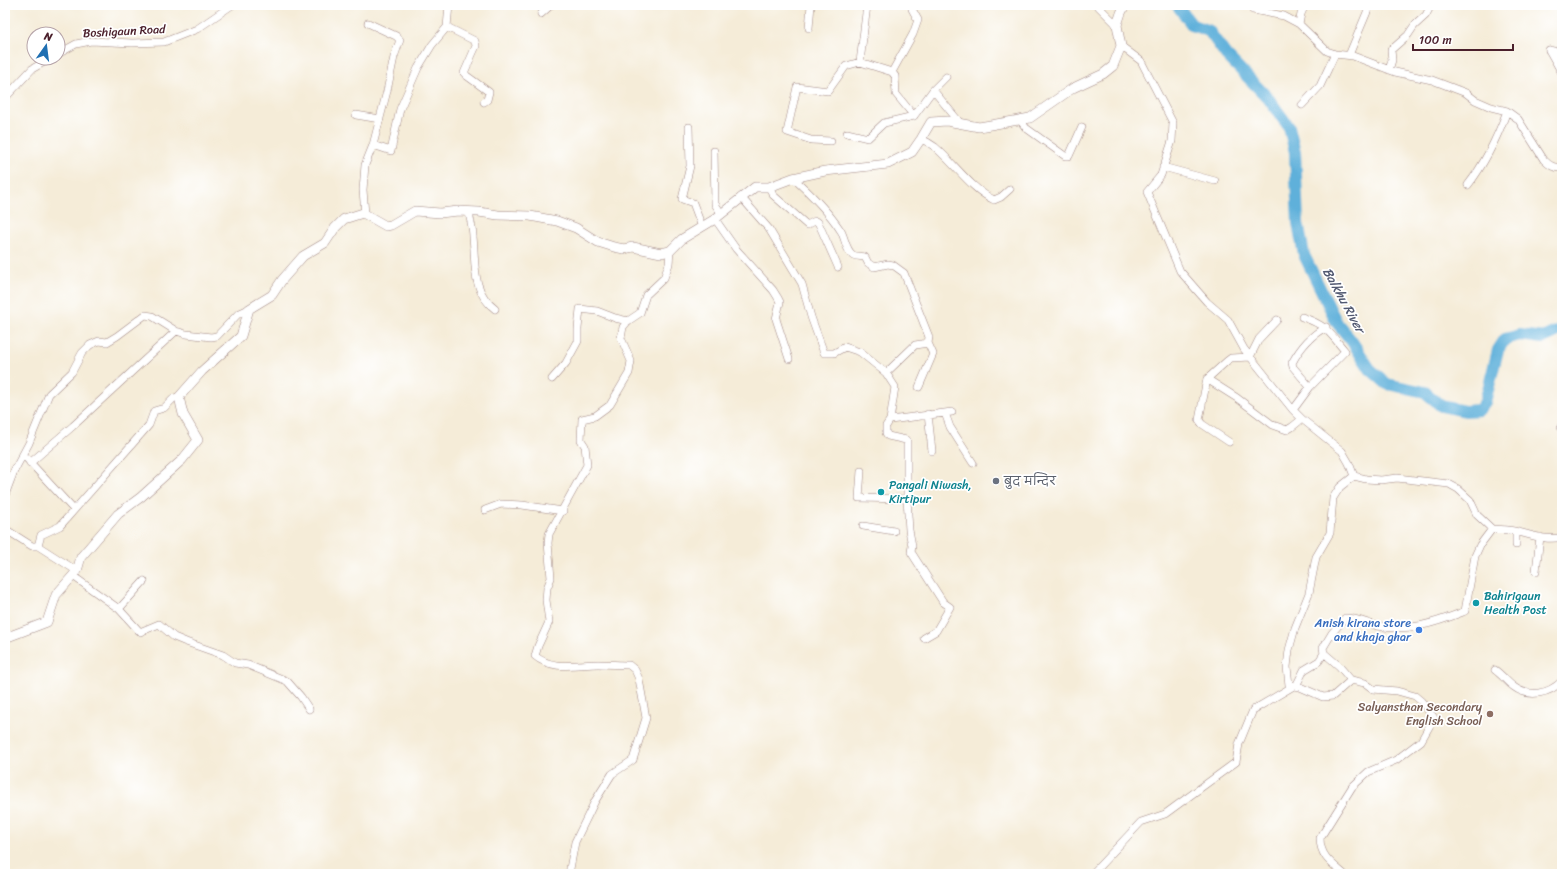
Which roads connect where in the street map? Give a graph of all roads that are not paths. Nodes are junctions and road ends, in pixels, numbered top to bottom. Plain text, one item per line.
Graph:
1 (232, 5) edge
2 (449, 5) edge
3 (551, 5) edge
4 (811, 5) edge
5 (867, 5) edge
6 (912, 5) edge
7 (1126, 5) edge
8 (1305, 5) edge
9 (1370, 5) edge
10 (1431, 5) edge
11 (1101, 7) edge
12 (1253, 10) dead end
13 (541, 14) dead end
14 (368, 23) dead end
15 (1299, 24) junction
16 (1117, 25) junction
17 (447, 27) junction
18 (809, 28) dead end
19 (1121, 46) junction
20 (66, 50) edge
21 (1562, 53) edge
22 (1335, 54) junction
23 (1349, 56) junction
24 (860, 62) junction
25 (38, 66) edge
26 (1389, 70) junction
27 (892, 72) junction
28 (1562, 73) edge
29 (946, 77) dead end
30 (933, 90) junction
31 (5, 98) edge
32 (484, 102) dead end
33 (1302, 105) dead end
34 (1507, 111) junction
35 (356, 115) dead end
36 (914, 116) junction
37 (380, 119) junction
38 (1020, 120) junction
39 (961, 124) junction
40 (689, 127) dead end
41 (1082, 127) dead end
42 (847, 134) dead end
43 (921, 139) junction
44 (832, 141) dead end
45 (373, 144) junction
46 (714, 151) dead end
47 (1163, 167) junction
48 (1562, 168) edge
49 (793, 178) junction
50 (1215, 181) dead end
51 (1468, 185) dead end
52 (769, 187) junction
53 (1010, 189) dead end
54 (741, 197) junction
55 (469, 212) junction
56 (363, 213) junction
57 (718, 216) junction
58 (702, 227) junction
59 (670, 251) junction
60 (838, 267) dead end
61 (249, 309) junction
62 (495, 309) dead end
63 (1302, 317) dead end
64 (1278, 320) dead end
65 (628, 321) junction
66 (1326, 327) junction
67 (176, 331) junction
68 (928, 343) junction
69 (1250, 357) junction
70 (790, 359) dead end
71 (886, 373) junction
72 (552, 379) dead end
73 (1207, 379) junction
74 (918, 386) dead end
75 (1310, 386) junction
76 (179, 397) junction
77 (1293, 410) junction
78 (928, 414) junction
79 (1302, 419) junction
80 (890, 420) junction
81 (1229, 442) dead end
82 (932, 451) dead end
83 (23, 455) junction
84 (30, 463) junction
85 (973, 463) dead end
86 (860, 471) dead end
87 (1354, 476) junction
88 (5, 495) edge
89 (906, 499) junction
90 (74, 510) junction
91 (485, 510) dead end
92 (562, 511) junction
93 (863, 526) dead end
94 (5, 529) edge
95 (1492, 529) junction
96 (894, 531) dead end
97 (1516, 532) junction
98 (1540, 537) junction
99 (1562, 537) edge
100 (1516, 545) dead end
101 (38, 546) junction
102 (1536, 571) dead end
103 (75, 573) junction
104 (144, 581) dead end
105 (119, 609) junction
106 (5, 638) edge
107 (924, 638) dead end
108 (1324, 653) junction
109 (1495, 670) dead end
110 (1351, 680) junction
111 (1562, 681) edge
112 (1293, 687) junction
113 (309, 709) dead end
114 (569, 874) edge
115 (1092, 874) edge
116 (1344, 874) edge

1 - 20 street, Boshigaun Road
2 - 17 street
3 - 13 street
4 - 18 street
5 - 24 street
6 - 27 street
7 - 16 street
8 - 15 street
9 - 23 street
10 - 26 street
11 - 16 street
12 - 15 street
14 - 37 street
15 - 22 street
16 - 19 street
17 - 32 street
17 - 45 street
19 - 38 street
19 - 47 street
21 - 28 street
22 - 23 street
22 - 33 street
23 - 26 street
24 - 27 street
24 - 44 street
25 - 31 street
26 - 34 street
27 - 36 street
29 - 30 street
30 - 36 street
30 - 39 street
34 - 48 street
34 - 51 street
35 - 37 street
36 - 42 street
37 - 45 street
38 - 39 street
38 - 41 street
39 - 43 street
40 - 58 street
43 - 49 street
43 - 53 street
45 - 56 street
46 - 57 street
47 - 50 street
47 - 69 street
49 - 52 street
49 - 68 street
52 - 54 street
52 - 60 street
54 - 57 street
54 - 71 street
55 - 56 street
55 - 59 street
55 - 62 street
56 - 61 street
57 - 58 street
57 - 70 street
58 - 59 street
59 - 65 street
61 - 67 street
61 - 76 street
63 - 66 street
64 - 69 street
65 - 72 street
65 - 92 street
66 - 75 street
66 - 75 street
67 - 83 street
67 - 84 street
68 - 71 street
68 - 74 street
69 - 73 street
69 - 77 street
71 - 80 street
73 - 79 street
73 - 81 street
75 - 77 street
76 - 90 street
76 - 103 street
77 - 79 street
78 - 80 street
78 - 82 street
78 - 85 street
79 - 87 street
80 - 89 street
83 - 84 street
83 - 88 street
84 - 90 street
86 - 89 street
87 - 95 street
87 - 112 street
89 - 107 street
90 - 101 street
91 - 92 street
92 - 114 street
93 - 96 street
94 - 101 street
95 - 97 street
95 - 108 street
97 - 98 street
97 - 100 street
98 - 99 street
98 - 102 street
101 - 103 street
103 - 105 street
103 - 106 street
104 - 105 street
105 - 113 street
108 - 110 street
108 - 112 street
109 - 111 street
110 - 112 street
110 - 116 street
112 - 115 street

